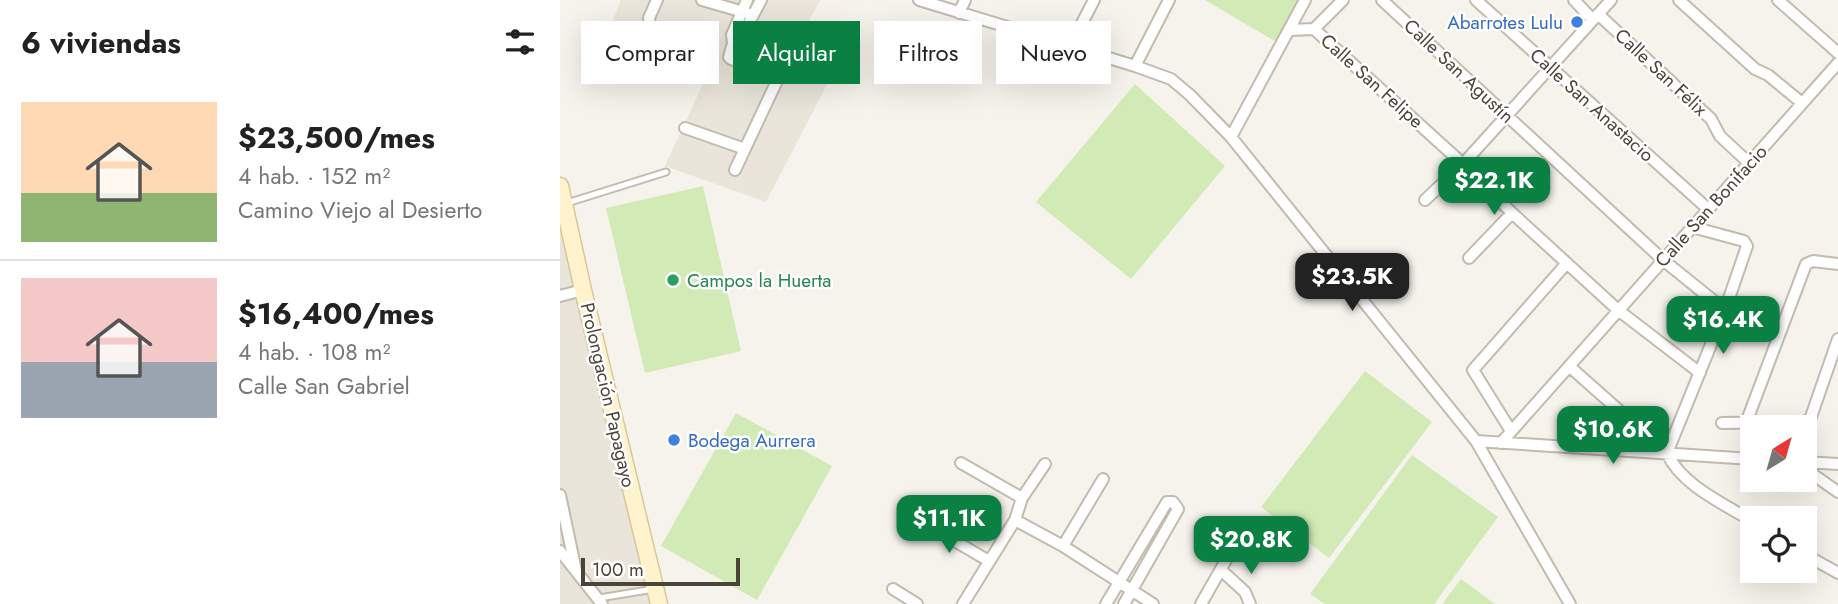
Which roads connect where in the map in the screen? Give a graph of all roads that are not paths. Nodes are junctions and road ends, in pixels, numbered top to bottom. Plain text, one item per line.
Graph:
1 (657, 0) edge
2 (702, 0) edge
3 (747, 0) edge
4 (761, 0) edge
5 (919, 0) edge
6 (965, 0) edge
7 (1094, 0) edge
8 (1169, 0) edge
9 (1305, 0) edge
10 (1343, 0) edge
11 (1382, 0) edge
12 (1476, 0) edge
13 (1574, 0) edge
14 (1611, 0) edge
15 (1679, 0) edge
16 (1778, 0) edge
17 (948, 4) edge
18 (748, 13) junction
19 (959, 13) junction
20 (1595, 17) junction
21 (649, 21) edge
22 (742, 21) edge
23 (1083, 21) edge
24 (1314, 29) junction
25 (1289, 30) junction
26 (733, 43) edge
27 (1838, 53) edge
28 (733, 58) edge
29 (1838, 63) edge
30 (1135, 66) junction
31 (1551, 67) junction
32 (775, 84) edge
33 (1802, 103) junction
34 (1508, 116) junction
35 (685, 128) dead end
36 (1231, 137) junction
37 (745, 149) junction
38 (1749, 163) junction
39 (1463, 164) junction
40 (735, 170) dead end
41 (666, 172) dead end
42 (560, 186) edge
43 (1425, 200) dead end
44 (564, 204) junction
45 (1708, 209) junction
46 (1512, 213) junction
47 (564, 226) edge
48 (1692, 227) junction
49 (1469, 258) dead end
50 (1662, 260) junction
51 (1567, 263) junction
52 (1838, 264) edge
53 (583, 290) junction
54 (560, 296) edge
55 (1618, 310) junction
56 (1725, 310) junction
57 (1838, 339) edge
58 (1834, 365) edge
59 (1569, 366) junction
60 (1700, 373) junction
61 (1749, 415) edge
62 (1812, 415) edge
63 (1722, 423) dead end
64 (1740, 423) edge
65 (1511, 431) junction
66 (1476, 441) junction
67 (1501, 443) junction
68 (1667, 453) junction
69 (1740, 458) edge
70 (961, 463) dead end
71 (1817, 463) edge
72 (1045, 464) dead end
73 (1838, 464) edge
74 (1817, 477) edge
75 (1103, 479) dead end
76 (1838, 492) edge
77 (560, 495) edge
78 (1021, 498) junction
79 (1740, 513) edge
80 (1015, 520) junction
81 (924, 523) dead end
82 (1063, 546) junction
83 (1234, 546) dead end
84 (560, 551) edge
85 (989, 561) junction
86 (1817, 561) edge
87 (1222, 570) junction
88 (576, 571) junction
89 (1838, 573) edge
90 (1120, 582) junction
91 (893, 589) dead end
92 (1133, 590) junction
93 (656, 597) edge
94 (598, 602) edge
95 (917, 604) edge
96 (962, 604) edge
97 (1106, 604) edge
98 (1124, 604) edge
99 (1153, 604) edge
100 (1201, 604) edge
101 (1250, 604) edge
102 (1570, 604) edge

1 - 21 street
2 - 18 street
3 - 18 street
4 - 18 street
5 - 17 street
6 - 19 street
7 - 23 street
8 - 30 street
9 - 25 street
10 - 24 street
11 - 34 street, Calle San Agustín
12 - 31 street, Calle San Anastacio
13 - 20 street, Calle San Félix
14 - 20 street
15 - 33 street
16 - 27 street
17 - 19 street
18 - 22 street
19 - 30 street
20 - 31 street
20 - 38 street, Calle San Félix
24 - 25 street, Calle San Felipe
24 - 39 street, Calle San Felipe
25 - 36 street
26 - 28 street
29 - 33 street, Calle San Bonifacio
30 - 36 street
31 - 34 street
31 - 45 street, Calle San Anastacio
32 - 37 street
33 - 38 street, Calle San Bonifacio
34 - 39 street
34 - 50 street, Calle San Agustín
35 - 37 street
36 - 66 street
37 - 40 street
38 - 45 street, Calle San Bonifacio
39 - 43 street
39 - 46 street, Calle San Felipe
41 - 44 lane
42 - 44 street, Prolongación Papagayo
44 - 47 street, Prolongación Papagayo
45 - 48 street, Calle San Bonifacio
46 - 49 street
46 - 51 street, Calle San Felipe
47 - 53 street, Prolongación Papagayo
48 - 50 street, Calle San Bonifacio
48 - 56 street
50 - 55 street, Calle San Bonifacio
50 - 56 street, Calle San Agustín
51 - 55 street, Calle San Felipe
51 - 65 street
52 - 61 street
53 - 54 street
53 - 93 street, Prolongación Papagayo
55 - 59 street, Calle San Bonifacio
55 - 60 street, Calle San Felipe
56 - 60 street
57 - 58 street
58 - 62 street
59 - 65 street, Calle San Bonifacio
59 - 68 street
60 - 68 street
63 - 64 street
65 - 67 street, Calle San Bonifacio
66 - 67 street
66 - 102 street
67 - 68 street
68 - 69 street
68 - 79 street
70 - 78 street
71 - 73 street
72 - 78 street
74 - 76 street
75 - 82 street
77 - 88 street
78 - 80 street
80 - 82 street
80 - 85 street
81 - 85 street
82 - 90 street
83 - 87 street
84 - 88 street
85 - 96 street
86 - 89 street
87 - 100 street
87 - 101 street
88 - 94 street
90 - 92 street
90 - 92 street
90 - 97 street
91 - 95 street
92 - 98 street
92 - 99 street
93 - 94 lane

